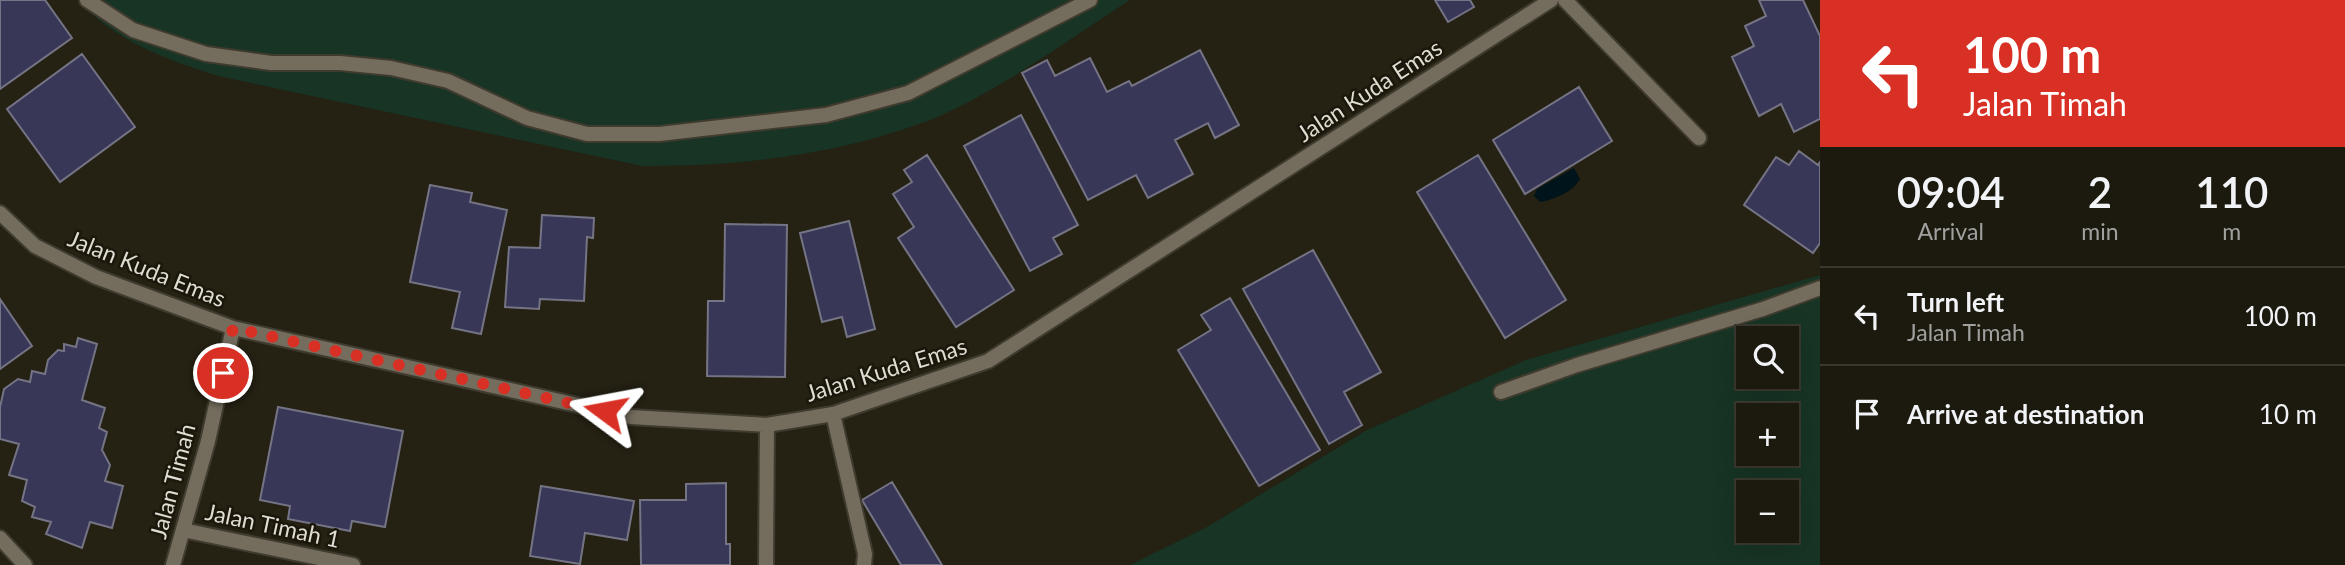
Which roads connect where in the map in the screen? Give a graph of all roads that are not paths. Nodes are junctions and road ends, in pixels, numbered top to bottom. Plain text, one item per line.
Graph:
1 (87, 0) edge
2 (1090, 0) edge
3 (1551, 0) edge
4 (1565, 0) edge
5 (1699, 138) dead end
6 (0, 213) edge
7 (1820, 288) edge
8 (233, 328) junction
9 (1501, 392) dead end
10 (834, 414) junction
11 (767, 425) junction
12 (183, 530) junction
13 (0, 537) edge
14 (24, 565) edge
15 (173, 565) edge
16 (353, 565) edge
17 (766, 565) edge
18 (864, 565) edge

1 - 2 street
3 - 10 street, Jalan Kuda Emas
4 - 5 street
6 - 8 street, Jalan Kuda Emas
7 - 9 street
8 - 11 street, Jalan Kuda Emas
8 - 12 street, Jalan Timah
10 - 11 street, Jalan Kuda Emas
10 - 18 street
11 - 17 street
12 - 15 street, Jalan Timah
12 - 16 street, Jalan Timah 1
13 - 14 street

